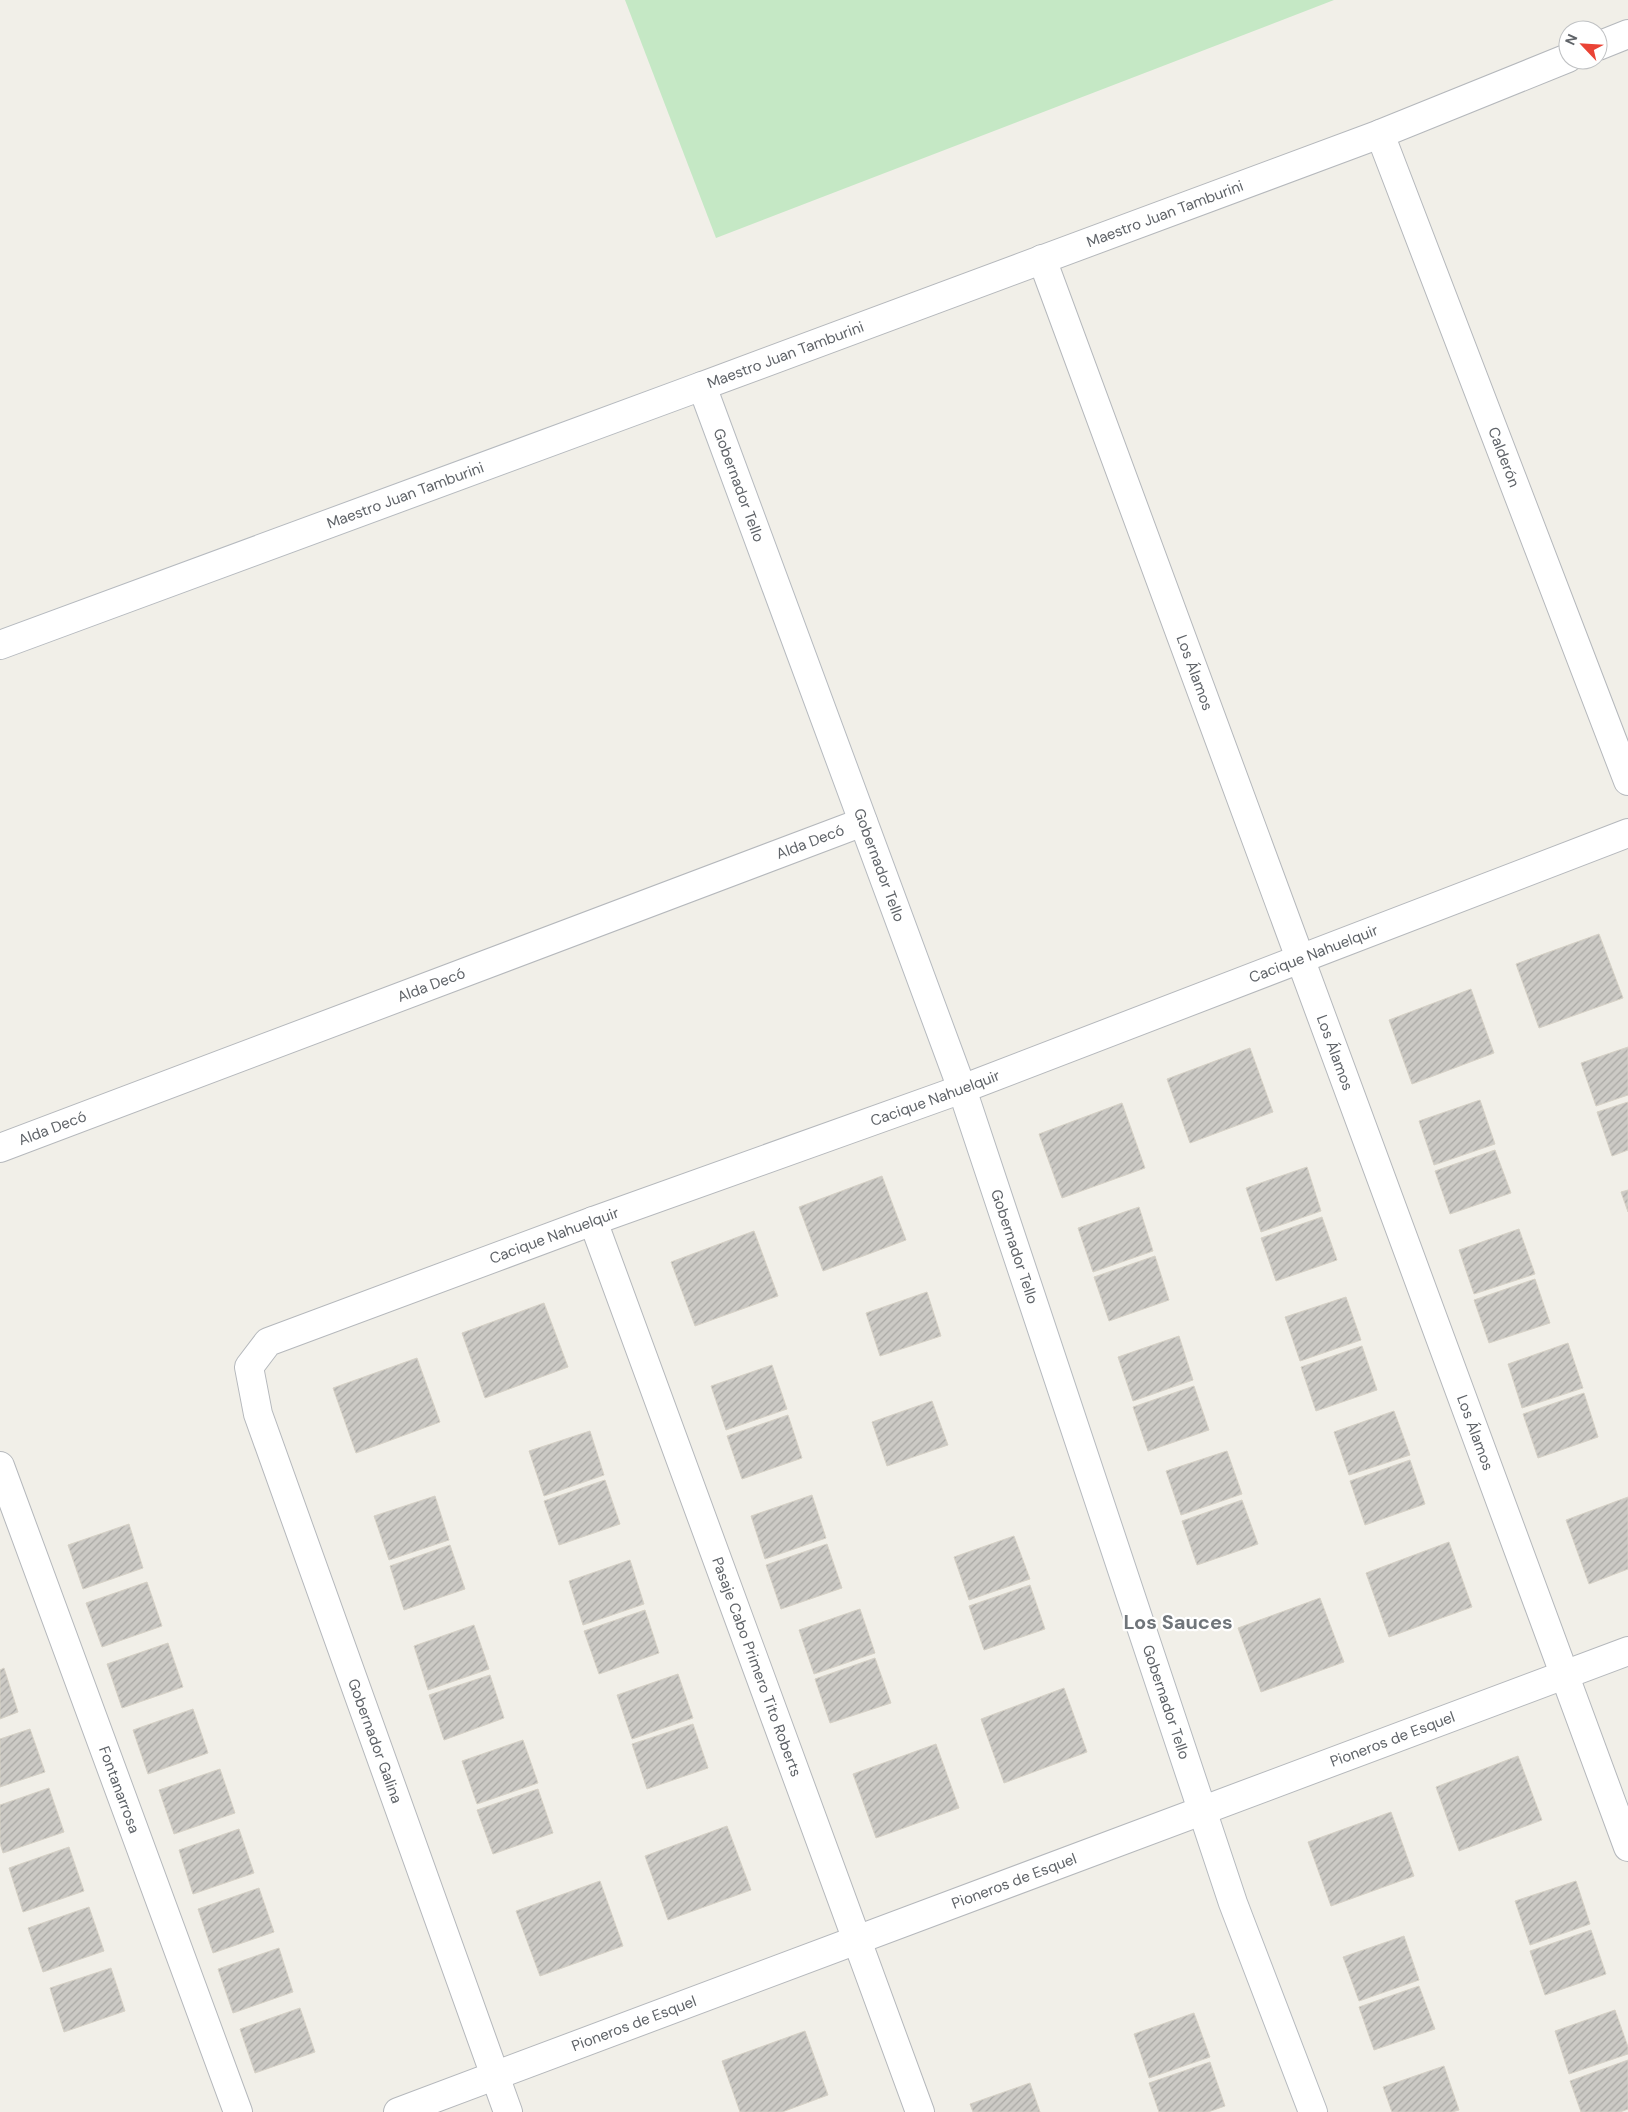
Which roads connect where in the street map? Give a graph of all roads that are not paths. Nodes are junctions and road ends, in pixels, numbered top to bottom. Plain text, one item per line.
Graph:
1 (1628, 34) edge
2 (1608, 42) edge
3 (1558, 62) edge
4 (1380, 134) junction
5 (1042, 259) junction
6 (702, 386) junction
7 (0, 645) edge
8 (1628, 780) edge
9 (863, 822) junction
10 (1628, 832) edge
11 (1301, 960) junction
12 (962, 1089) junction
13 (0, 1148) edge
14 (592, 1221) junction
15 (248, 1367) joint
16 (0, 1466) edge
17 (1628, 1651) edge
18 (1564, 1674) junction
19 (1202, 1812) junction
20 (1628, 1847) edge
21 (857, 1941) junction
22 (495, 2076) junction
23 (238, 2112) edge
24 (398, 2112) edge
25 (508, 2112) edge
26 (920, 2112) edge
27 (1313, 2112) edge

1 - 2 street
3 - 4 street, Maestro Juan Tamburini
4 - 5 street, Maestro Juan Tamburini
4 - 8 street, Calderón
5 - 6 street, Maestro Juan Tamburini
5 - 11 street, Los Álamos
6 - 7 street, Maestro Juan Tamburini
6 - 9 street, Gobernador Tello
9 - 12 street, Gobernador Tello
9 - 13 street, Alda Decó
10 - 11 street, Cacique Nahuelquir
11 - 12 street, Cacique Nahuelquir
11 - 18 street, Los Álamos
12 - 14 street, Cacique Nahuelquir
12 - 19 street, Gobernador Tello
14 - 15 street, Cacique Nahuelquir
14 - 21 street, Pasaje Cabo Primero Tito Roberts
15 - 22 street, Gobernador Galina
16 - 23 street, Fontanarrosa
17 - 18 street, Pioneros de Esquel
18 - 19 street, Pioneros de Esquel
18 - 20 street, Los Álamos
19 - 21 street, Pioneros de Esquel
19 - 27 street, Gobernador Tello
21 - 22 street, Pioneros de Esquel
21 - 26 street, Pasaje Cabo Primero Tito Roberts
22 - 24 street, Pioneros de Esquel
22 - 25 street, Gobernador Galina

